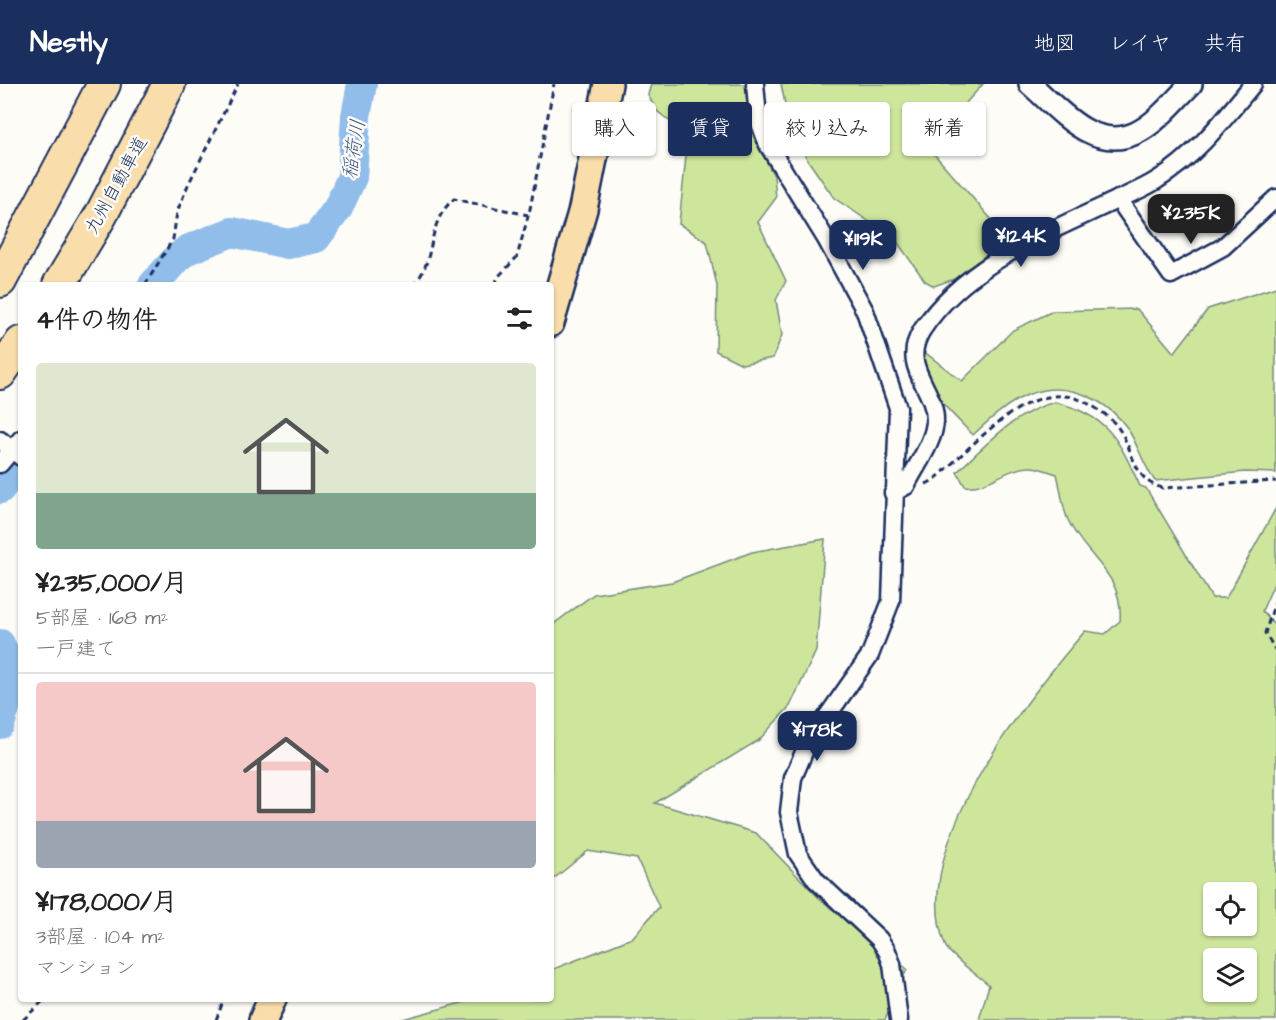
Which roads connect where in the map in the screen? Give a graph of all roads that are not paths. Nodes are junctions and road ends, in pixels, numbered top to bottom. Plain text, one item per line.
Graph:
1 (104, 84) edge
2 (169, 84) edge
3 (608, 84) edge
4 (755, 84) edge
5 (1030, 84) edge
6 (1191, 84) edge
7 (1253, 84) edge
8 (1276, 198) edge
9 (1118, 199) junction
10 (0, 280) edge
11 (61, 282) edge
12 (556, 291) edge
13 (18, 347) edge
14 (0, 373) edge
15 (13, 446) edge
16 (0, 464) edge
17 (900, 490) junction
18 (271, 1002) edge
19 (263, 1020) edge
20 (899, 1020) edge

1 - 10 highway
2 - 11 highway, 九州自動車道
3 - 12 main road
4 - 17 street
5 - 6 street
7 - 9 street
8 - 9 street
9 - 17 street
13 - 14 highway
15 - 16 street
17 - 20 street
18 - 19 main road

